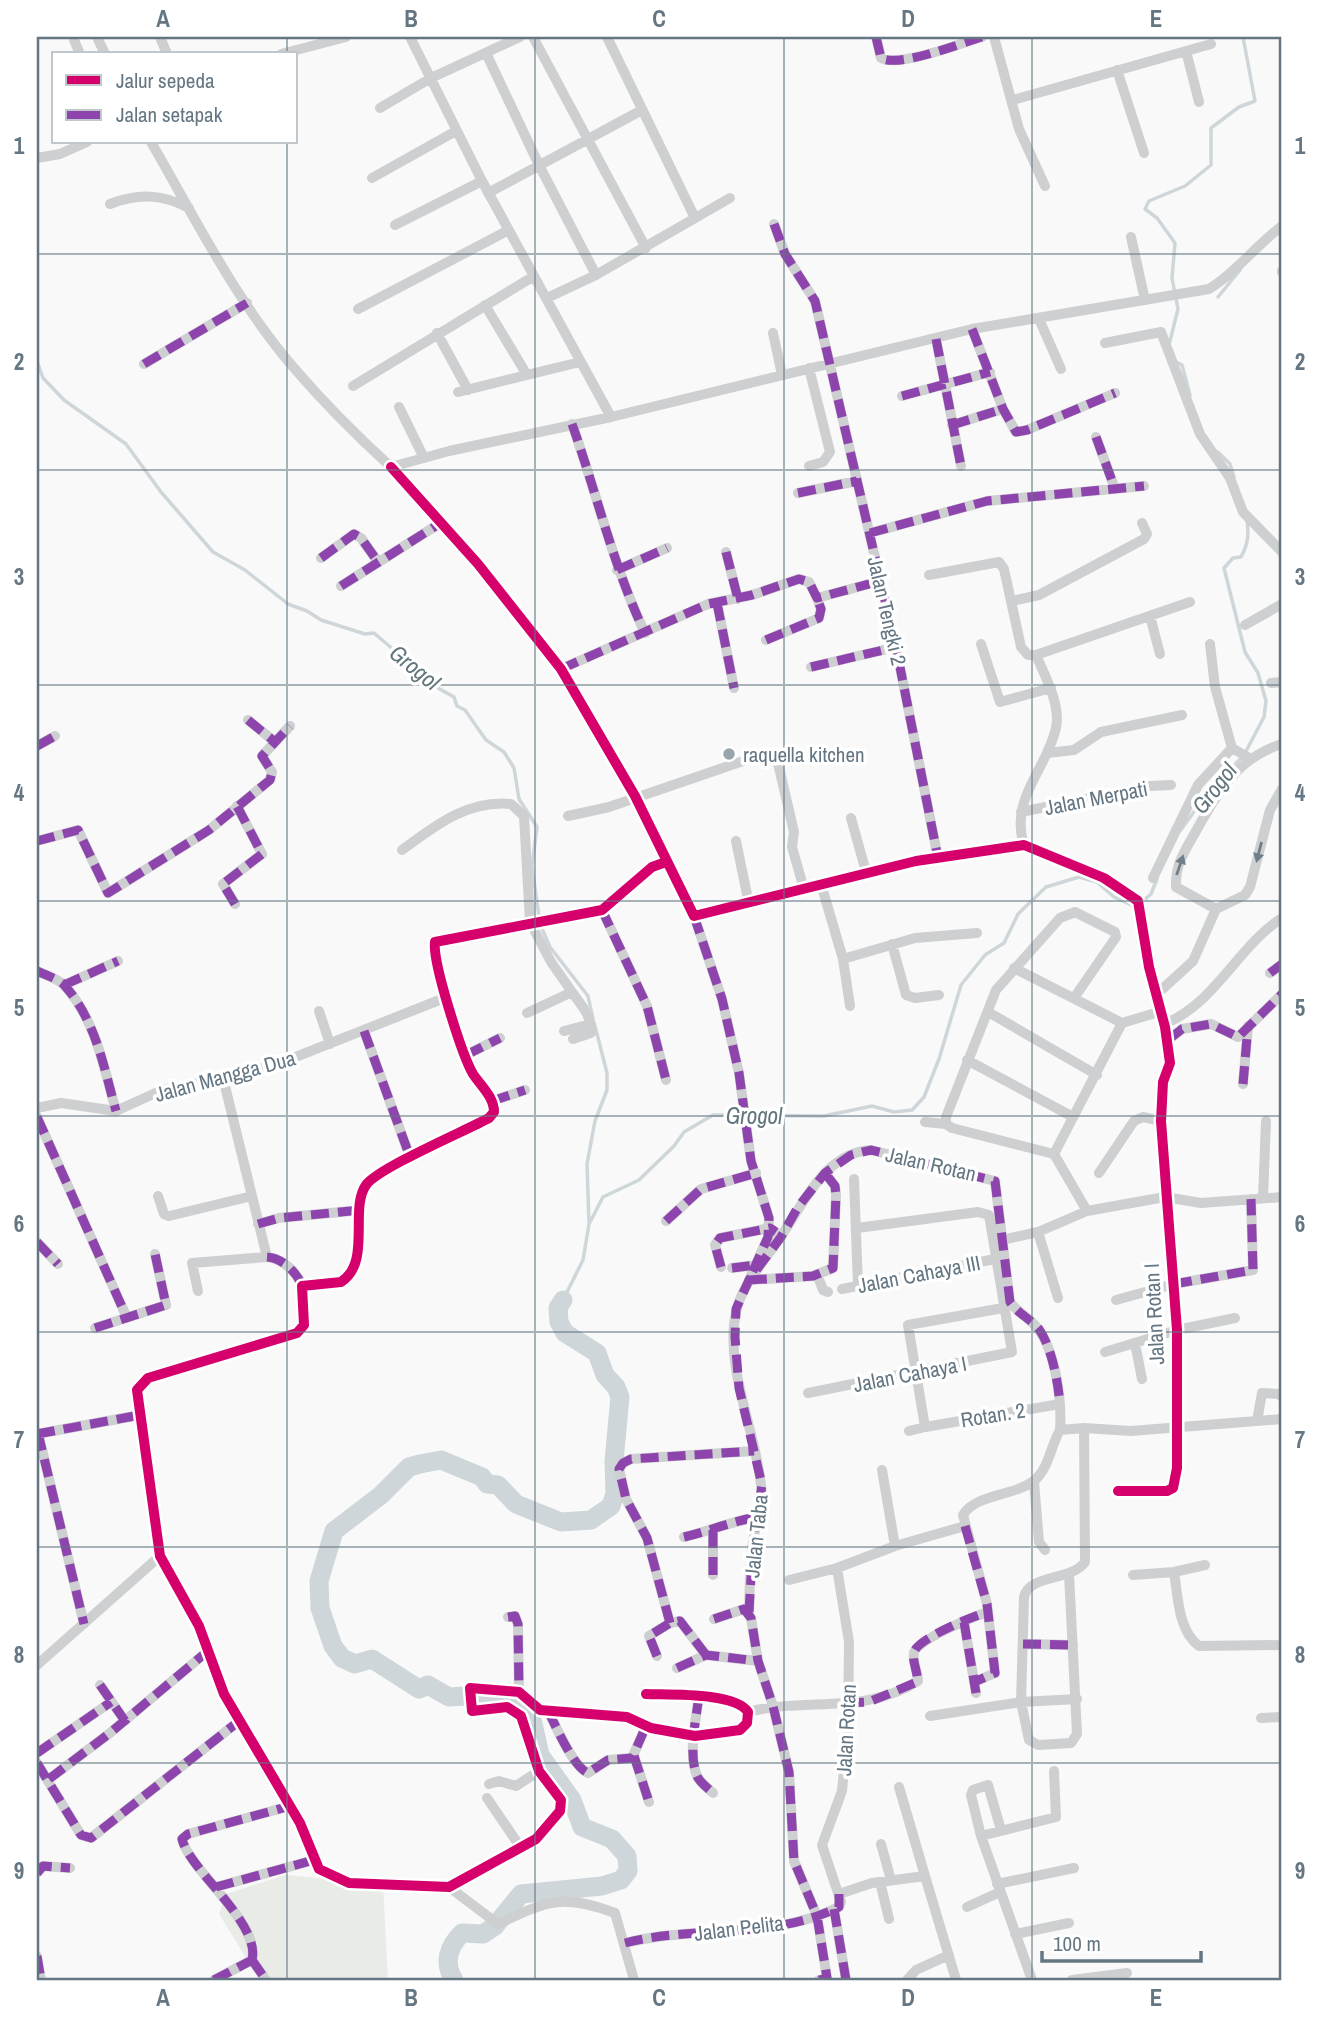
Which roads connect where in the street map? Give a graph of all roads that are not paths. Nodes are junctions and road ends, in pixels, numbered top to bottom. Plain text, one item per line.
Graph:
1 (346, 37) edge
2 (410, 37) edge
3 (520, 37) edge
4 (533, 37) edge
5 (607, 37) edge
6 (876, 37) edge
7 (982, 37) edge
8 (994, 37) edge
9 (74, 40) dead end
10 (1211, 44) dead end
11 (1186, 51) junction
12 (79, 52) edge
13 (289, 52) edge
14 (486, 53) junction
15 (1117, 70) junction
16 (431, 78) junction
17 (1013, 100) junction
18 (1199, 102) dead end
19 (380, 108) dead end
20 (642, 110) junction
21 (456, 131) junction
22 (589, 140) junction
23 (81, 144) edge
24 (152, 144) edge
25 (1144, 153) dead end
26 (37, 158) edge
27 (539, 165) junction
28 (372, 178) dead end
29 (482, 181) junction
30 (1045, 186) dead end
31 (488, 193) junction
32 (730, 198) dead end
33 (110, 204) dead end
34 (190, 208) junction
35 (695, 218) junction
36 (774, 224) dead end
37 (395, 225) dead end
38 (1282, 226) edge
39 (509, 230) junction
40 (1131, 237) dead end
41 (646, 248) junction
42 (597, 275) junction
43 (534, 276) junction
44 (547, 298) junction
45 (1145, 300) junction
46 (247, 303) junction
47 (485, 305) junction
48 (358, 309) dead end
49 (1040, 319) junction
50 (972, 330) junction
51 (437, 333) junction
52 (773, 333) dead end
53 (936, 339) junction
54 (1105, 344) dead end
55 (580, 362) junction
56 (144, 364) dead end
57 (830, 365) junction
58 (808, 368) junction
59 (1061, 369) dead end
60 (990, 372) junction
61 (527, 375) junction
62 (782, 375) junction
63 (353, 386) dead end
64 (945, 387) junction
65 (1115, 393) dead end
66 (902, 397) dead end
67 (399, 407) dead end
68 (1003, 410) junction
69 (611, 417) junction
70 (572, 425) junction
71 (952, 425) junction
72 (1096, 437) dead end
73 (424, 458) junction
74 (809, 466) dead end
75 (961, 466) dead end
76 (391, 467) junction
77 (857, 481) junction
78 (1144, 486) dead end
79 (1115, 489) junction
80 (798, 493) dead end
81 (442, 523) junction
82 (1142, 523) dead end
83 (870, 533) junction
84 (667, 548) dead end
85 (726, 552) dead end
86 (1282, 552) edge
87 (321, 558) dead end
88 (378, 562) junction
89 (617, 570) junction
90 (929, 575) dead end
91 (880, 581) junction
92 (341, 586) dead end
93 (817, 598) junction
94 (738, 599) junction
95 (1012, 601) junction
96 (717, 603) junction
97 (1190, 603) dead end
98 (1282, 604) edge
99 (1150, 615) junction
100 (1245, 625) dead end
101 (645, 633) junction
102 (766, 640) dead end
103 (981, 644) dead end
104 (1210, 644) dead end
105 (896, 647) junction
106 (1160, 654) dead end
107 (1036, 655) junction
108 (811, 667) dead end
109 (561, 669) junction
110 (1282, 682) edge
111 (1271, 683) dead end
112 (734, 688) dead end
113 (1051, 688) junction
114 (1182, 715) dead end
115 (248, 720) dead end
116 (290, 726) dead end
117 (55, 736) dead end
118 (275, 742) junction
119 (1282, 744) edge
120 (37, 746) edge
121 (1046, 753) junction
122 (1242, 754) junction
123 (746, 760) dead end
124 (778, 763) dead end
125 (1171, 785) dead end
126 (1282, 789) edge
127 (635, 796) junction
128 (237, 806) junction
129 (1021, 812) junction
130 (568, 816) dead end
131 (851, 818) dead end
132 (37, 841) edge
133 (736, 841) dead end
134 (1024, 845) junction
135 (402, 850) dead end
136 (938, 859) junction
137 (666, 862) junction
138 (866, 872) junction
139 (1153, 878) dead end
140 (821, 884) junction
141 (804, 889) junction
142 (235, 904) dead end
143 (749, 904) junction
144 (1216, 909) junction
145 (602, 910) junction
146 (694, 916) junction
147 (1282, 918) edge
148 (538, 921) junction
149 (977, 933) dead end
150 (892, 944) junction
151 (843, 959) junction
152 (118, 961) dead end
153 (1282, 964) edge
154 (1014, 968) junction
155 (37, 971) edge
156 (1270, 973) dead end
157 (64, 985) junction
158 (572, 992) junction
159 (1157, 994) junction
160 (1282, 994) edge
161 (939, 995) dead end
162 (447, 997) junction
163 (1074, 998) junction
164 (850, 1006) dead end
165 (319, 1011) dead end
166 (1162, 1011) junction
167 (988, 1012) junction
168 (527, 1013) dead end
169 (1122, 1023) junction
170 (591, 1024) junction
171 (1248, 1026) junction
172 (364, 1031) junction
173 (564, 1031) dead end
174 (1166, 1032) junction
175 (500, 1038) dead end
176 (573, 1039) dead end
177 (330, 1044) junction
178 (464, 1051) junction
179 (967, 1060) junction
180 (1097, 1075) junction
181 (223, 1077) junction
182 (666, 1080) dead end
183 (1243, 1084) dead end
184 (525, 1090) dead end
185 (492, 1101) junction
186 (37, 1108) edge
187 (116, 1111) junction
188 (37, 1117) edge
189 (1073, 1117) junction
190 (1160, 1121) junction
191 (1266, 1121) dead end
192 (925, 1122) dead end
193 (946, 1124) junction
194 (1054, 1154) junction
195 (410, 1157) junction
196 (755, 1173) junction
197 (825, 1173) junction
198 (1099, 1173) dead end
199 (855, 1179) dead end
200 (158, 1196) dead end
201 (252, 1196) junction
202 (1165, 1197) junction
203 (1282, 1197) edge
204 (1263, 1198) junction
205 (1251, 1199) junction
206 (361, 1210) junction
207 (1087, 1211) junction
208 (666, 1221) dead end
209 (258, 1224) junction
210 (770, 1228) junction
211 (858, 1228) junction
212 (1038, 1232) junction
213 (782, 1237) junction
214 (1002, 1240) junction
215 (37, 1242) edge
216 (155, 1254) dead end
217 (267, 1257) junction
218 (995, 1259) junction
219 (58, 1264) dead end
220 (756, 1265) junction
221 (720, 1267) dead end
222 (732, 1268) dead end
223 (817, 1274) junction
224 (749, 1280) junction
225 (1174, 1284) junction
226 (302, 1286) junction
227 (858, 1286) junction
228 (842, 1289) dead end
229 (198, 1291) dead end
230 (828, 1292) dead end
231 (1058, 1298) dead end
232 (1116, 1300) dead end
233 (1003, 1308) junction
234 (127, 1318) junction
235 (1236, 1318) dead end
236 (95, 1328) dead end
237 (1177, 1331) junction
238 (1135, 1343) junction
239 (1105, 1352) dead end
240 (915, 1373) junction
241 (1142, 1379) dead end
242 (808, 1393) dead end
243 (1282, 1397) edge
244 (1060, 1404) junction
245 (140, 1415) junction
246 (1282, 1419) edge
247 (1257, 1421) junction
248 (925, 1427) junction
249 (1084, 1428) junction
250 (1177, 1429) junction
251 (1060, 1430) junction
252 (909, 1431) dead end
253 (37, 1434) edge
254 (755, 1456) junction
255 (882, 1470) dead end
256 (1034, 1482) junction
257 (1118, 1491) dead end
258 (758, 1517) junction
259 (965, 1526) junction
260 (713, 1531) junction
261 (684, 1537) dead end
262 (895, 1546) junction
263 (1045, 1550) dead end
264 (160, 1556) junction
265 (1205, 1565) dead end
266 (837, 1569) junction
267 (1174, 1572) junction
268 (1069, 1574) junction
269 (1133, 1575) dead end
270 (713, 1576) dead end
271 (789, 1580) dead end
272 (749, 1612) junction
273 (988, 1612) junction
274 (508, 1617) dead end
275 (714, 1619) dead end
276 (964, 1622) junction
277 (670, 1623) junction
278 (84, 1624) junction
279 (1023, 1644) junction
280 (1073, 1645) junction
281 (1282, 1645) edge
282 (209, 1650) junction
283 (706, 1655) junction
284 (657, 1656) dead end
285 (758, 1661) junction
286 (37, 1665) edge
287 (677, 1668) dead end
288 (100, 1685) dead end
289 (519, 1692) junction
290 (646, 1694) dead end
291 (699, 1696) junction
292 (1077, 1699) junction
293 (111, 1702) junction
294 (1021, 1702) junction
295 (846, 1703) junction
296 (773, 1706) junction
297 (548, 1711) junction
298 (748, 1712) junction
299 (531, 1714) junction
300 (930, 1717) dead end
301 (1282, 1717) edge
302 (1261, 1718) dead end
303 (125, 1721) junction
304 (239, 1721) junction
305 (646, 1726) junction
306 (695, 1736) junction
307 (37, 1753) edge
308 (634, 1756) junction
309 (37, 1763) edge
310 (539, 1771) junction
311 (1054, 1771) dead end
312 (49, 1779) junction
313 (489, 1784) dead end
314 (899, 1787) dead end
315 (713, 1793) dead end
316 (486, 1798) dead end
317 (649, 1802) dead end
318 (290, 1806) junction
319 (1001, 1830) junction
320 (981, 1836) junction
321 (881, 1844) dead end
322 (521, 1848) junction
323 (314, 1860) junction
324 (70, 1868) dead end
325 (1074, 1868) dead end
326 (37, 1873) edge
327 (925, 1876) junction
328 (891, 1881) junction
329 (880, 1882) junction
330 (449, 1886) junction
331 (216, 1887) junction
332 (999, 1888) junction
333 (839, 1894) junction
334 (967, 1907) dead end
335 (834, 1909) junction
336 (817, 1916) junction
337 (889, 1919) dead end
338 (1069, 1923) dead end
339 (1015, 1934) junction
340 (625, 1942) junction
341 (949, 1955) junction
342 (37, 1956) edge
343 (252, 1960) junction
344 (1128, 1973) dead end
345 (825, 1979) edge
346 (41, 1980) edge
347 (214, 1980) edge
348 (266, 1980) edge
349 (634, 1980) edge
350 (846, 1980) edge
351 (907, 1980) edge
352 (956, 1980) edge
353 (1032, 1980) edge
354 (1072, 1980) edge

1 - 13 street
2 - 16 street
3 - 14 street
4 - 22 street
5 - 20 street
6 - 7 street
8 - 17 street
9 - 12 street
10 - 11 street
11 - 15 street
11 - 18 street
14 - 16 street
14 - 27 street
15 - 17 street
15 - 25 street
16 - 19 street
16 - 21 street
17 - 30 street
20 - 22 street
20 - 35 street
21 - 28 street
21 - 29 street
22 - 27 street
22 - 41 street
23 - 26 street
24 - 34 street
27 - 31 street
27 - 42 street
29 - 31 street
29 - 37 street
31 - 39 street
32 - 35 street
33 - 34 street
34 - 46 street
35 - 41 street
36 - 57 street, Jalan Tengki 2
38 - 45 street
39 - 43 street
39 - 48 street
40 - 45 street
41 - 42 street
42 - 44 street
43 - 44 street
43 - 47 street
44 - 55 street
45 - 49 street
46 - 56 street
46 - 76 street
47 - 51 street
47 - 61 street
49 - 50 street
49 - 59 street
50 - 53 street
50 - 60 street
51 - 61 street
51 - 63 street
52 - 62 street
53 - 57 street
53 - 64 street
54 - 86 street
55 - 61 street
55 - 69 street
57 - 58 street
57 - 77 street, Jalan Tengki 2
58 - 62 street
58 - 74 street
60 - 64 street
60 - 68 street
62 - 69 street
64 - 66 street
64 - 71 street
65 - 68 street
67 - 73 street
68 - 71 street
69 - 70 street
70 - 73 street
70 - 89 street
71 - 75 street
72 - 79 street
73 - 76 street
76 - 81 street
77 - 80 street
77 - 83 street, Jalan Tengki 2
78 - 79 street
79 - 83 street
81 - 88 street
81 - 109 street
82 - 95 street
83 - 91 street, Jalan Tengki 2
84 - 89 street
85 - 94 street
87 - 88 street
88 - 92 street
89 - 101 street
90 - 95 street
91 - 93 street
91 - 105 street, Jalan Tengki 2
93 - 94 street
93 - 102 street
94 - 96 street
95 - 107 street
96 - 101 street
96 - 112 street
97 - 99 street
98 - 100 street
99 - 106 street
99 - 107 street
101 - 109 street
103 - 113 street
104 - 122 street
105 - 108 street
105 - 136 street, Jalan Tengki 2
107 - 113 street
109 - 127 street
110 - 111 street
113 - 121 street
114 - 121 street
115 - 118 street
116 - 118 street
117 - 120 street
118 - 128 street
119 - 122 street
121 - 129 street
122 - 139 street
144 -> 122 street
123 - 127 street
124 - 141 street
125 - 129 street, Jalan Merpati
126 -> 144 street
127 - 130 street
127 - 137 street
128 - 132 street
128 - 142 street
129 - 134 street
131 - 138 street
133 - 143 street
134 - 136 street
134 - 159 street, Jalan Rotan I
135 - 148 street
136 - 138 street
137 - 145 street
137 - 146 street
138 - 140 street
140 - 141 street
140 - 151 street
141 - 143 street
143 - 146 street
144 - 159 street
145 - 148 street
145 - 182 street
146 - 196 street
147 - 174 street
148 - 158 street
148 - 162 street
149 - 150 street
150 - 151 street
150 - 161 street
151 - 164 street
152 - 157 street
153 - 156 street
154 - 163 street
154 - 163 street
154 - 167 street
155 - 157 street
157 - 187 street
158 - 168 street
158 - 170 street
159 - 166 street, Jalan Rotan I
160 - 171 street
162 - 172 street, Jalan Mangga Dua
162 - 178 street
163 - 169 street
165 - 177 street
166 - 169 street
166 - 174 street, Jalan Rotan I
167 - 179 street
167 - 180 street
169 - 180 street
170 - 173 street
170 - 176 street
171 - 174 street
171 - 183 street
172 - 177 street, Jalan Mangga Dua
172 - 195 street
174 - 190 street, Jalan Rotan I
175 - 178 street
177 - 181 street, Jalan Mangga Dua
178 - 185 street
179 - 189 street
179 - 193 street
180 - 189 street
181 - 187 street, Jalan Mangga Dua
181 - 201 street
184 - 185 street
185 - 195 street
186 - 187 street
188 - 234 street
189 - 194 street
190 - 198 street
190 - 202 street, Jalan Rotan I
191 - 204 street
192 - 193 street
193 - 194 street
194 - 207 street
195 - 206 street
196 - 208 street
196 - 210 street
197 - 213 street, Jalan Rotan
197 - 214 street, Jalan Rotan
197 - 223 street
199 - 211 street
200 - 201 street
201 - 209 street
202 - 205 street
202 - 207 street
202 - 225 street, Jalan Rotan I
203 - 204 street
204 - 205 street
205 - 225 street
206 - 209 street
206 - 226 street
207 - 212 street
209 - 217 street
210 - 213 street
210 - 220 street
210 - 221 street
211 - 218 street
211 - 227 street
212 - 214 street
212 - 231 street
213 - 224 street, Jalan Rotan
214 - 244 street, Jalan Rotan
215 - 219 street
216 - 234 street
217 - 226 street
217 - 229 street
218 - 227 street, Jalan Cahaya III
218 - 233 street
220 - 222 street
220 - 224 street
223 - 224 street
223 - 230 street, Jalan Cahaya III
224 - 254 street, Jalan Rotan
225 - 232 street
225 - 237 street, Jalan Rotan I
226 - 245 street
227 - 228 street, Jalan Cahaya III
233 - 240 street, Jalan Cahaya I
233 - 240 street
234 - 236 street
235 - 237 street
237 - 238 street
237 - 250 street, Jalan Rotan I
238 - 239 street
238 - 241 street
240 - 242 street, Jalan Cahaya I
240 - 248 street
243 - 247 street
244 - 248 street, Rotan. 2
244 - 251 street, Jalan Rotan
245 - 253 street
245 - 264 street
246 - 247 street
247 - 250 street
248 - 252 street, Rotan. 2
249 - 250 street
249 - 251 street
249 - 268 street
250 - 257 street, Jalan Rotan I
251 - 256 street
253 - 278 street
254 - 258 street, Jalan Taba
254 - 277 street
255 - 262 street
256 - 259 street
256 - 263 street
258 - 260 street
258 - 272 street, Jalan Taba
259 - 262 street
259 - 273 street
260 - 261 street
260 - 270 street
262 - 266 street
264 - 278 street
264 - 282 street
265 - 267 street
266 - 271 street
266 - 295 street, Jalan Rotan
267 - 269 street
267 - 281 street
268 - 279 street
268 - 280 street
272 - 275 street
272 - 285 street, Jalan Taba
273 - 276 street
273 - 276 street
274 - 289 street
276 - 295 street
277 - 283 street
277 - 284 street
278 - 286 street
279 - 280 street
279 - 294 street
280 - 292 street
282 - 303 street
282 - 304 street
283 - 285 street
283 - 287 street
285 - 296 street, Jalan Taba
288 - 293 street
289 - 299 street
289 - 299 street
290 - 291 street
291 - 298 street
291 - 306 street
292 - 294 street
292 - 294 street
293 - 303 street
293 - 307 street
294 - 300 street
295 - 296 street
295 - 333 street, Jalan Rotan
296 - 298 street
296 - 336 street, Jalan Taba
297 - 299 street
297 - 305 street
297 - 308 street
298 - 306 street
299 - 310 street
301 - 302 street
303 - 312 street
304 - 312 street
304 - 318 street
305 - 306 street
305 - 308 street
306 - 315 street
308 - 317 street
309 - 312 street
310 - 313 street
310 - 322 street
311 - 319 street
314 - 327 street
316 - 322 street
318 - 323 street
318 - 331 street
319 - 320 street
319 - 320 street
320 - 332 street
321 - 328 street
322 - 330 street
323 - 330 street
323 - 331 street
324 - 326 street
325 - 332 street
327 - 328 street
327 - 341 street
328 - 329 street
329 - 333 street
329 - 337 street
330 - 340 street
331 - 343 street
332 - 334 street
332 - 339 street
333 - 335 street
335 - 336 street, Jalan Pelita
335 - 350 street
336 - 340 street, Jalan Pelita
336 - 345 street, Jalan Taba
338 - 339 street
339 - 353 street
340 - 349 street
341 - 351 street
341 - 352 street
342 - 346 street
343 - 347 street
343 - 348 street
344 - 354 street

